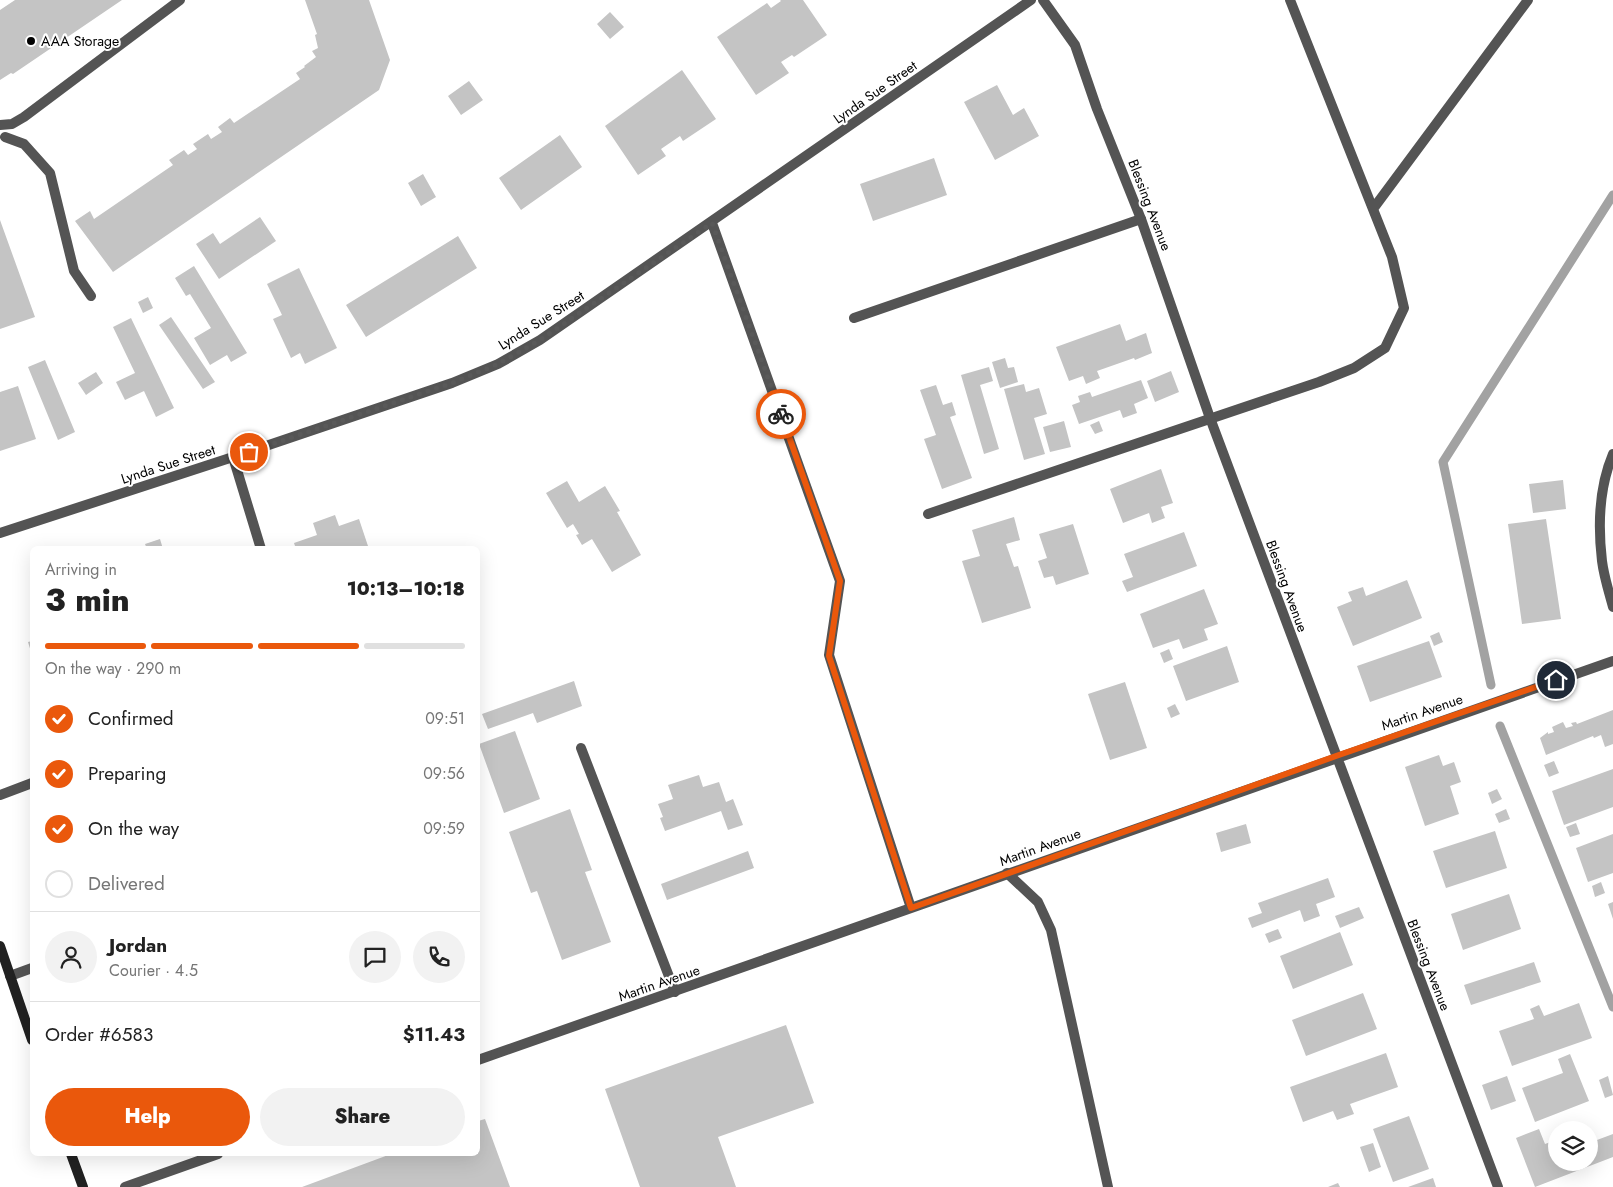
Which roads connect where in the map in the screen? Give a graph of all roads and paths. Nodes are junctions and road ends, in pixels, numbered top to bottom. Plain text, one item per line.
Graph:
1 (180, 0) edge
2 (1031, 0) edge
3 (1043, 0) edge
4 (1290, 0) edge
5 (1528, 0) edge
6 (12, 124) junction
7 (0, 125) edge
8 (2, 140) edge
9 (1373, 209) junction
10 (1142, 219) junction
11 (712, 223) junction
12 (91, 296) dead end
13 (854, 318) dead end
14 (1210, 418) junction
15 (1613, 454) edge
16 (233, 457) junction
17 (928, 514) dead end
18 (0, 532) edge
19 (260, 546) edge
20 (1613, 607) edge
21 (1613, 660) edge
22 (581, 748) dead end
23 (1336, 756) junction
24 (30, 784) edge
25 (0, 795) edge
26 (1007, 873) junction
27 (911, 908) junction
28 (0, 946) edge
29 (30, 969) edge
30 (10, 976) junction
31 (675, 992) junction
32 (30, 1034) edge
33 (480, 1059) edge
34 (73, 1156) edge
35 (212, 1156) edge
36 (83, 1187) edge
37 (125, 1187) edge
38 (1108, 1187) edge
39 (1498, 1187) edge

1 - 6 street
2 - 11 street, Lynda Sue Street
3 - 10 street, Blessing Avenue
4 - 9 street
5 - 9 street
6 - 7 street
6 - 8 street
8 - 12 street
9 - 14 street
10 - 13 street
10 - 14 street, Blessing Avenue
11 - 16 street, Lynda Sue Street
11 - 27 street
14 - 17 street
14 - 23 street, Blessing Avenue
15 - 20 street
16 - 18 street, Lynda Sue Street
16 - 19 street
21 - 23 street, Martin Avenue
22 - 31 street
23 - 26 street, Martin Avenue
23 - 39 street, Blessing Avenue
24 - 25 street
26 - 27 street, Martin Avenue
26 - 38 street
27 - 31 street, Martin Avenue
28 - 30 main road
29 - 30 street
30 - 32 main road
31 - 33 street, Martin Avenue
34 - 36 main road
35 - 37 street

